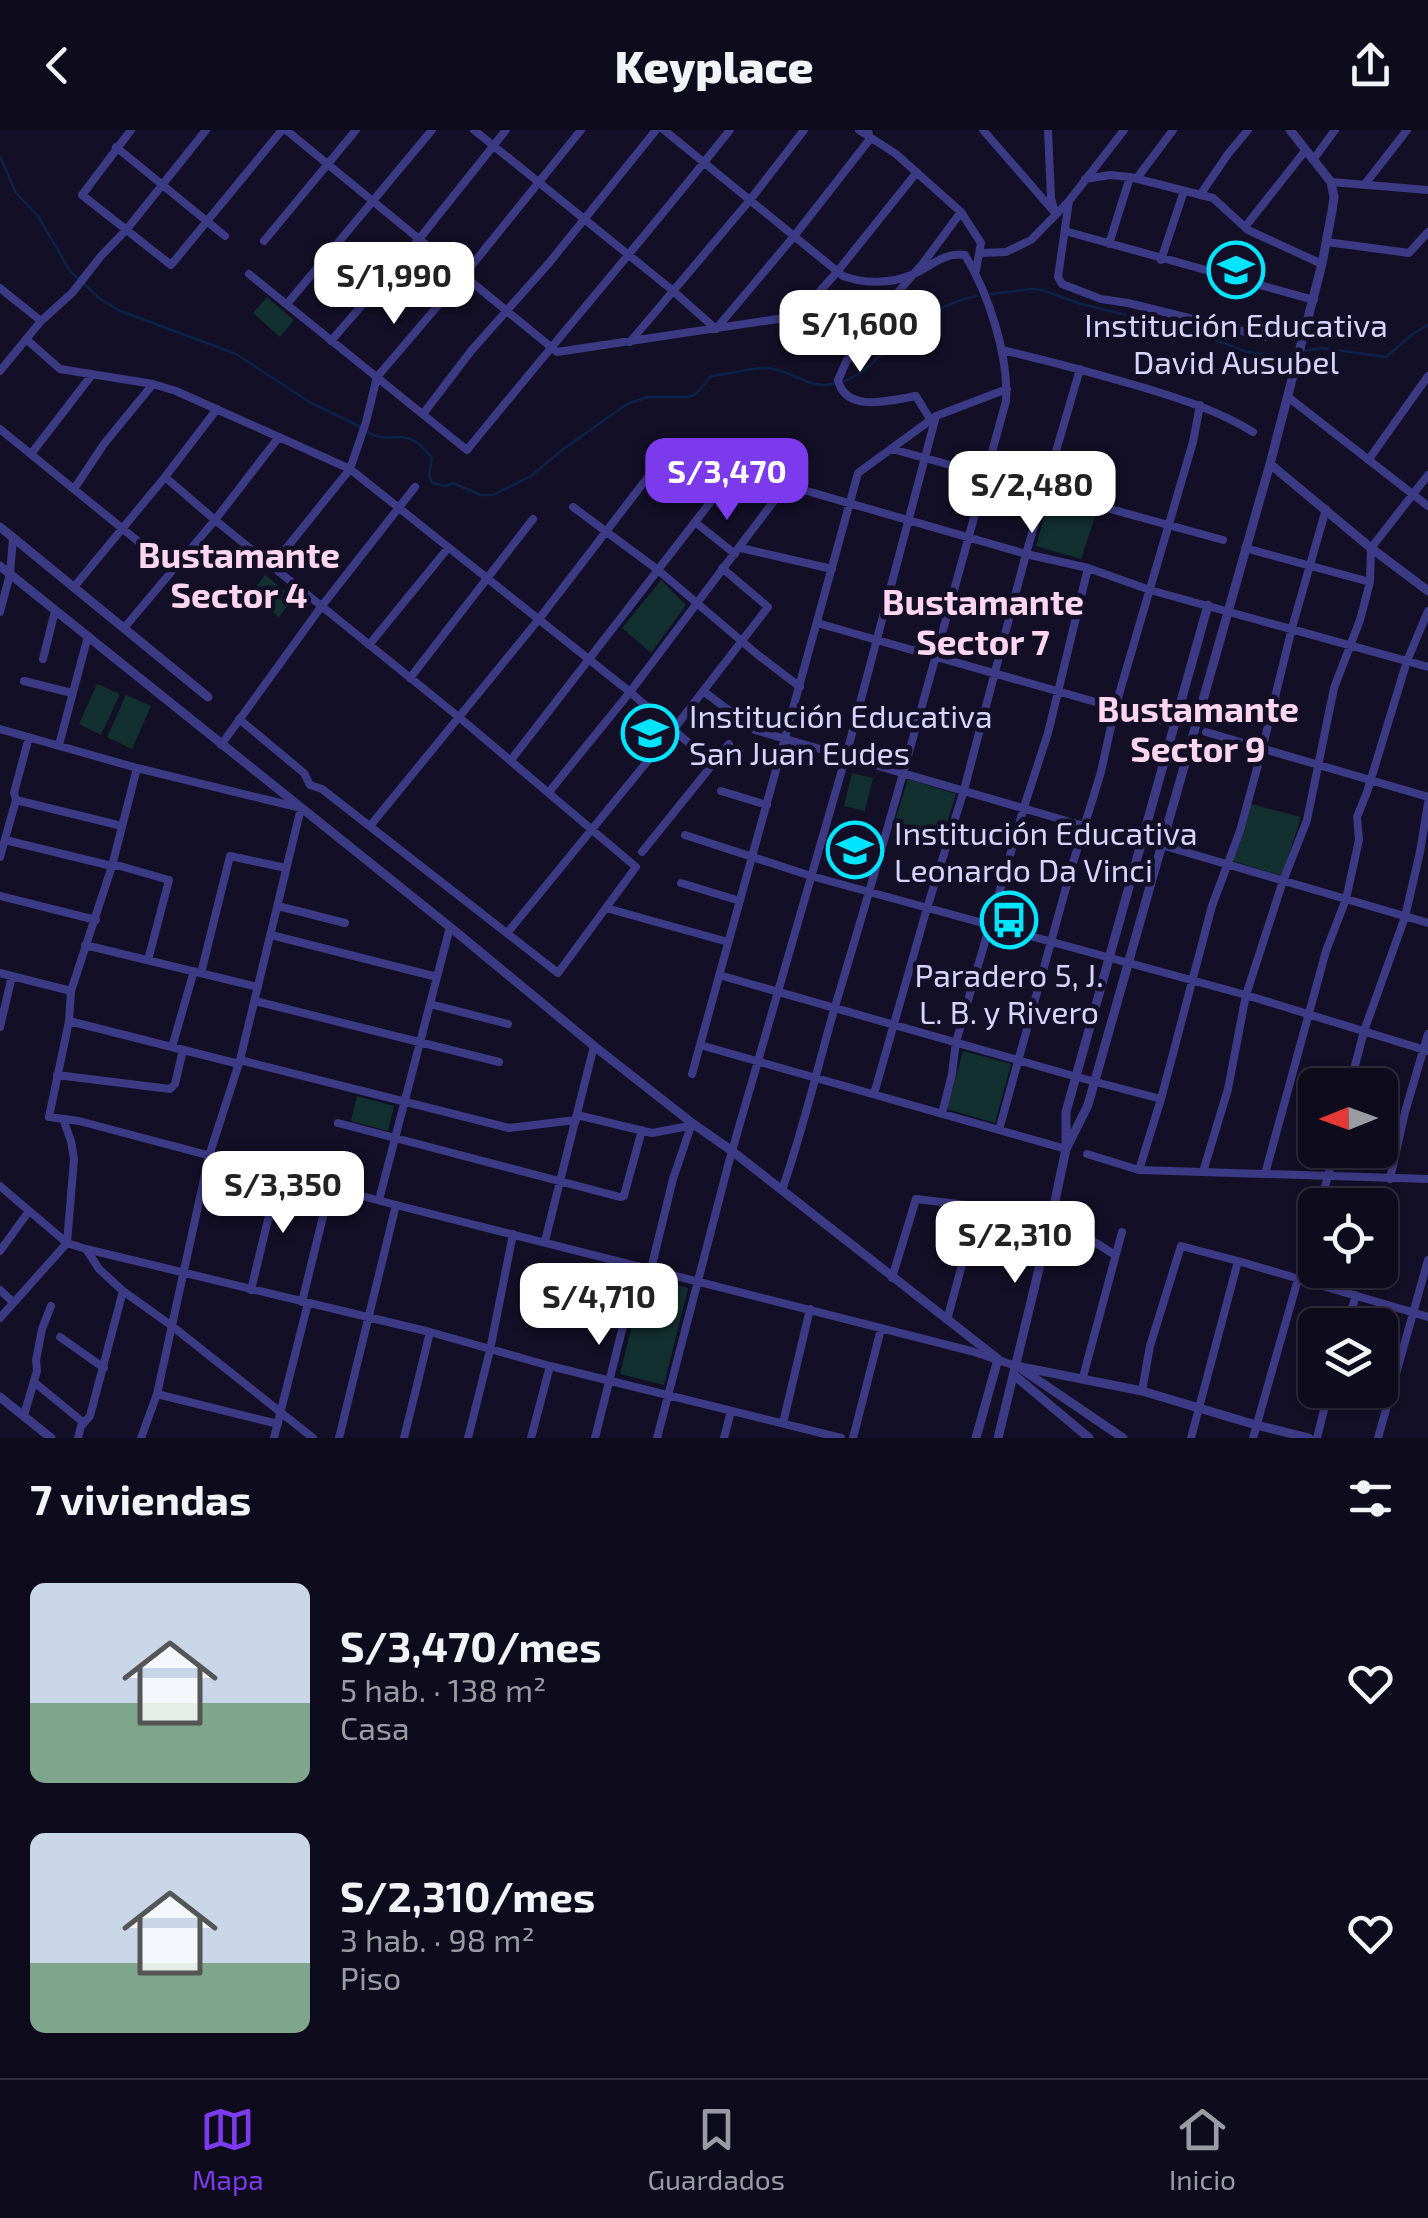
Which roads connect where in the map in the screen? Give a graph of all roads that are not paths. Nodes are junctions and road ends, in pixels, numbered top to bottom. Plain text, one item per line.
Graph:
1 (131, 130) edge
2 (206, 130) edge
3 (284, 130) edge
4 (356, 130) edge
5 (432, 130) edge
6 (474, 130) edge
7 (506, 130) edge
8 (581, 130) edge
9 (656, 130) edge
10 (664, 130) edge
11 (730, 130) edge
12 (804, 130) edge
13 (859, 130) edge
14 (984, 130) edge
15 (1124, 130) edge
16 (1173, 130) edge
17 (1248, 130) edge
18 (1290, 130) edge
19 (1336, 130) edge
20 (1407, 130) edge
21 (1050, 131) edge
22 (869, 134) edge
23 (494, 146) junction
24 (116, 147) junction
25 (1306, 151) junction
26 (1314, 160) junction
27 (704, 163) junction
28 (327, 164) junction
29 (916, 172) junction
30 (1085, 178) junction
31 (1133, 178) junction
32 (539, 182) junction
33 (1331, 182) junction
34 (1365, 184) junction
35 (163, 185) junction
36 (1184, 190) junction
37 (1428, 190) edge
38 (1200, 194) junction
39 (750, 200) junction
40 (1069, 201) junction
41 (374, 202) junction
42 (961, 212) junction
43 (1056, 214) junction
44 (584, 219) junction
45 (206, 220) junction
46 (1245, 228) junction
47 (127, 229) junction
48 (1065, 232) junction
49 (795, 235) junction
50 (225, 236) dead end
51 (420, 238) junction
52 (1426, 238) edge
53 (264, 241) dead end
54 (1327, 242) junction
55 (1109, 244) junction
56 (981, 253) junction
57 (629, 256) junction
58 (1161, 260) junction
59 (1322, 264) junction
60 (836, 272) junction
61 (249, 274) dead end
62 (976, 274) junction
63 (464, 275) junction
64 (911, 275) junction
65 (0, 288) edge
66 (672, 290) junction
67 (1314, 300) junction
68 (287, 304) junction
69 (506, 310) junction
70 (41, 321) junction
71 (1307, 325) junction
72 (716, 329) junction
73 (26, 339) junction
74 (331, 340) junction
75 (630, 342) junction
76 (551, 347) junction
77 (1002, 350) junction
78 (1080, 369) junction
79 (0, 371) edge
80 (91, 376) junction
81 (1428, 376) edge
82 (377, 377) junction
83 (153, 384) junction
84 (1007, 390) junction
85 (1288, 397) junction
86 (1200, 405) junction
87 (217, 410) junction
88 (423, 414) junction
89 (933, 417) junction
90 (0, 429) edge
91 (1253, 432) dead end
92 (279, 437) junction
93 (674, 443) dead end
94 (892, 449) junction
95 (31, 454) junction
96 (925, 459) junction
97 (1369, 459) junction
98 (1270, 464) junction
99 (350, 469) junction
100 (986, 474) junction
101 (1428, 476) edge
102 (165, 477) junction
103 (415, 486) dead end
104 (786, 486) junction
105 (74, 489) junction
106 (1045, 490) junction
107 (1414, 494) junction
108 (850, 504) junction
109 (399, 506) junction
110 (1428, 506) edge
111 (573, 507) dead end
112 (1326, 509) junction
113 (533, 519) dead end
114 (214, 520) junction
115 (910, 520) junction
116 (695, 522) junction
117 (1168, 525) junction
118 (0, 527) edge
119 (122, 528) junction
120 (606, 531) junction
121 (967, 537) junction
122 (13, 538) junction
123 (1223, 540) dead end
124 (448, 548) junction
125 (1245, 548) junction
126 (1371, 548) junction
127 (738, 551) junction
128 (1026, 554) junction
129 (0, 566) edge
130 (272, 566) junction
131 (1310, 566) junction
132 (722, 568) junction
133 (1088, 568) junction
134 (172, 569) junction
135 (658, 570) junction
136 (832, 570) junction
137 (10, 574) junction
138 (488, 580) junction
139 (1370, 582) junction
140 (74, 587) junction
141 (1150, 590) junction
142 (1428, 591) edge
143 (1, 600) edge
144 (698, 604) junction
145 (1208, 605) junction
146 (321, 607) junction
147 (1227, 610) junction
148 (56, 611) junction
149 (1428, 611) edge
150 (0, 612) edge
151 (539, 619) junction
152 (817, 623) junction
153 (124, 628) junction
154 (1292, 628) junction
155 (88, 636) junction
156 (877, 640) junction
157 (742, 642) junction
158 (1350, 644) junction
159 (369, 645) junction
160 (935, 656) junction
161 (43, 659) dead end
162 (588, 660) junction
163 (1407, 661) junction
164 (1428, 667) edge
165 (994, 674) junction
166 (410, 678) junction
167 (24, 681) dead end
168 (800, 687) junction
169 (703, 691) junction
170 (1056, 691) junction
171 (630, 692) junction
172 (72, 694) junction
173 (208, 697) dead end
174 (1115, 708) junction
175 (460, 718) junction
176 (238, 719) junction
177 (1174, 724) junction
178 (0, 730) edge
179 (673, 730) junction
180 (1206, 732) dead end
181 (28, 737) junction
182 (785, 739) junction
183 (729, 744) dead end
184 (221, 745) junction
185 (59, 746) junction
186 (1262, 750) junction
187 (846, 756) junction
188 (511, 760) junction
189 (713, 764) junction
190 (1318, 766) junction
191 (137, 768) junction
192 (905, 774) junction
193 (1370, 782) junction
194 (964, 790) junction
195 (550, 792) junction
196 (721, 792) dead end
197 (16, 800) junction
198 (1428, 800) edge
199 (767, 805) junction
200 (1024, 807) junction
201 (301, 808) junction
202 (122, 826) junction
203 (370, 826) junction
204 (1084, 826) junction
205 (591, 829) junction
206 (685, 836) dead end
207 (5, 840) junction
208 (1144, 840) junction
209 (1161, 845) junction
210 (642, 852) dead end
211 (0, 857) edge
212 (752, 858) junction
213 (1225, 865) junction
214 (112, 866) junction
215 (286, 868) junction
216 (811, 876) junction
217 (1282, 881) junction
218 (681, 883) dead end
219 (870, 890) junction
220 (0, 896) edge
221 (1346, 899) junction
222 (740, 902) junction
223 (278, 906) junction
224 (606, 908) junction
225 (927, 908) junction
226 (1405, 916) junction
227 (96, 920) junction
228 (345, 923) dead end
229 (1428, 923) edge
230 (990, 925) junction
231 (450, 927) junction
232 (508, 932) junction
233 (271, 935) junction
234 (1052, 941) junction
235 (728, 942) junction
236 (85, 946) junction
237 (1110, 958) junction
238 (148, 960) junction
239 (1128, 963) junction
240 (197, 972) junction
241 (0, 973) edge
242 (719, 975) junction
243 (12, 976) junction
244 (437, 977) junction
245 (1192, 981) junction
246 (258, 987) junction
247 (72, 991) junction
248 (778, 992) junction
249 (1246, 995) junction
250 (255, 1001) junction
251 (430, 1004) junction
252 (835, 1008) junction
253 (1308, 1015) junction
254 (69, 1021) junction
255 (508, 1024) dead end
256 (894, 1024) junction
257 (0, 1027) edge
258 (1364, 1031) junction
259 (1428, 1034) edge
260 (956, 1042) junction
261 (420, 1043) junction
262 (700, 1045) junction
263 (594, 1046) junction
264 (172, 1047) junction
265 (184, 1050) junction
266 (1425, 1050) edge
267 (1019, 1060) junction
268 (239, 1062) junction
269 (499, 1062) dead end
270 (759, 1062) junction
271 (1354, 1068) edge
272 (57, 1074) junction
273 (692, 1074) dead end
274 (1077, 1077) junction
275 (815, 1078) junction
276 (1094, 1081) junction
277 (874, 1094) junction
278 (1161, 1099) junction
279 (404, 1102) junction
280 (942, 1114) junction
281 (577, 1117) junction
282 (64, 1119) junction
283 (338, 1123) dead end
284 (691, 1124) junction
285 (642, 1130) junction
286 (999, 1130) junction
287 (394, 1139) junction
288 (1066, 1149) junction
289 (732, 1151) junction
290 (1087, 1154) dead end
291 (209, 1156) junction
292 (1330, 1168) edge
293 (1139, 1170) junction
294 (1203, 1172) junction
295 (279, 1174) junction
296 (1265, 1174) junction
297 (1328, 1176) junction
298 (1390, 1179) junction
299 (1428, 1180) edge
300 (560, 1181) junction
301 (0, 1186) edge
302 (330, 1188) junction
303 (1325, 1188) edge
304 (782, 1190) junction
305 (380, 1200) junction
306 (396, 1205) junction
307 (978, 1206) junction
308 (30, 1212) junction
309 (1052, 1214) junction
310 (1122, 1232) dead end
311 (513, 1234) junction
312 (544, 1241) junction
313 (67, 1243) junction
314 (86, 1250) junction
315 (0, 1251) edge
316 (1115, 1255) junction
317 (1428, 1260) edge
318 (1238, 1261) junction
319 (638, 1266) junction
320 (651, 1270) junction
321 (182, 1273) junction
322 (892, 1278) junction
323 (1298, 1279) joint
324 (699, 1281) junction
325 (1331, 1288) edge
326 (0, 1290) edge
327 (251, 1290) junction
328 (123, 1291) junction
329 (1356, 1295) junction
330 (13, 1302) junction
331 (305, 1302) junction
332 (51, 1306) dead end
333 (1352, 1308) edge
334 (810, 1309) junction
335 (1414, 1313) junction
336 (1428, 1316) edge
337 (0, 1318) edge
338 (368, 1318) junction
339 (947, 1320) junction
340 (172, 1326) junction
341 (881, 1329) junction
342 (430, 1332) junction
343 (60, 1337) dead end
344 (490, 1350) junction
345 (998, 1359) junction
346 (550, 1366) junction
347 (104, 1368) junction
348 (1015, 1370) junction
349 (1083, 1378) junction
350 (610, 1381) junction
351 (34, 1382) junction
352 (1142, 1390) junction
353 (157, 1394) junction
354 (668, 1395) junction
355 (0, 1397) edge
356 (1199, 1407) junction
357 (1324, 1408) edge
358 (281, 1411) junction
359 (730, 1411) junction
360 (24, 1415) junction
361 (84, 1423) junction
362 (782, 1423) junction
363 (278, 1424) junction
364 (1256, 1425) junction
365 (51, 1438) edge
366 (78, 1438) edge
367 (141, 1438) edge
368 (274, 1438) edge
369 (313, 1438) edge
370 (339, 1438) edge
371 (404, 1438) edge
372 (468, 1438) edge
373 (531, 1438) edge
374 (595, 1438) edge
375 (657, 1438) edge
376 (724, 1438) edge
377 (841, 1438) edge
378 (853, 1438) edge
379 (976, 1438) edge
380 (998, 1438) edge
381 (1089, 1438) edge
382 (1123, 1438) edge
383 (1190, 1438) edge
384 (1253, 1438) edge
385 (1309, 1438) edge
386 (1317, 1438) edge
387 (1378, 1438) edge

1 - 24 street
2 - 35 street
3 - 28 street
3 - 45 street
4 - 28 street
5 - 41 street
6 - 23 street
7 - 23 street
8 - 32 street
9 - 44 street
10 - 27 street
11 - 27 street
12 - 39 street
13 - 22 street
14 - 43 street
15 - 30 street
16 - 31 street
17 - 38 street
18 - 25 street
19 - 26 street
20 - 34 street
21 - 43 street
22 - 29 street
22 - 49 street
23 - 32 street
23 - 51 street
24 - 35 street
24 - 47 street
25 - 26 street
25 - 46 street
26 - 33 street
27 - 39 street
27 - 57 street
28 - 41 street
28 - 53 street
29 - 42 street
29 - 60 street
30 - 31 street
30 - 40 street
31 - 36 street
31 - 55 street
32 - 44 street
32 - 63 street
33 - 34 street
33 - 54 street
34 - 37 street
35 - 45 street
35 - 47 street
36 - 38 street
36 - 58 street
38 - 46 street
39 - 49 street
39 - 66 street
40 - 43 street
40 - 48 street
41 - 51 street
41 - 68 street
42 - 56 street
42 - 64 street
43 - 56 street
44 - 57 street
44 - 69 street
45 - 47 street
45 - 50 street
46 - 59 street
47 - 70 street
48 - 55 street
48 - 71 street
49 - 60 street
49 - 72 street
51 - 63 street
51 - 74 street
52 - 54 street
54 - 59 street
55 - 58 street
56 - 62 street
57 - 66 street
57 - 76 street
58 - 67 street
59 - 67 street
60 - 64 street
60 - 72 street
61 - 68 street
62 - 64 street
62 - 77 street
63 - 69 street
63 - 82 street
64 - 89 street
65 - 70 street
66 - 72 street
66 - 75 street
67 - 71 street
68 - 74 street
69 - 76 street
69 - 88 street
70 - 73 street
71 - 85 street
72 - 75 street
73 - 79 street
73 - 80 street
74 - 82 street
75 - 76 street
76 - 88 street
77 - 78 street
77 - 84 street
78 - 86 street
78 - 106 street
80 - 83 street
80 - 95 street
81 - 97 street
82 - 88 street
82 - 99 street
83 - 87 street
83 - 105 street
84 - 89 street
84 - 100 street
85 - 97 street
85 - 98 street
86 - 91 street
86 - 117 street
87 - 92 street
87 - 102 street
89 - 94 street
89 - 96 street
90 - 95 street
92 - 99 street
92 - 114 street
93 - 120 street
94 - 96 street
94 - 108 street
95 - 105 street
96 - 100 street
96 - 115 street
97 - 107 street
98 - 112 street
98 - 125 street
99 - 109 street
99 - 130 street
100 - 106 street
100 - 121 street
101 - 107 street
102 - 114 street
102 - 119 street
103 - 109 street
104 - 108 street
104 - 116 street
104 - 127 street
105 - 119 street
106 - 117 street
106 - 128 street
107 - 110 street
107 - 126 street
108 - 115 street
108 - 136 street
109 - 124 street
109 - 146 street
111 - 120 street
112 - 126 street
112 - 131 street
113 - 138 street
114 - 130 street
114 - 134 street
115 - 121 street
115 - 156 street
116 - 127 street
116 - 135 street
117 - 123 street
117 - 141 street
118 - 122 street
119 - 134 street
119 - 140 street
120 - 135 street
120 - 151 street
121 - 128 street
121 - 160 street
122 - 137 street
122 - 140 street
124 - 138 street
124 - 159 street
125 - 131 street
125 - 147 street
126 - 139 street
126 - 142 street
127 - 132 street
127 - 136 street
128 - 133 street
128 - 165 street
129 - 137 street
130 - 146 street
131 - 139 street
131 - 154 street
132 - 144 street
132 - 157 street
133 - 141 street
133 - 170 street
134 - 153 street
135 - 144 street
135 - 162 street
136 - 152 street
137 - 143 street
137 - 148 street
138 - 151 street
138 - 166 street
139 - 158 street
140 - 153 street
141 - 145 street
141 - 174 street
143 - 150 street
144 - 157 street
144 - 171 street
145 - 147 street
145 - 177 street
146 - 159 street
146 - 176 street
147 - 154 street
147 - 209 street
148 - 155 street
148 - 161 street
149 - 163 street
151 - 162 street
151 - 175 street
152 - 156 street
152 - 168 street
153 - 173 street
154 - 158 street
154 - 186 street
155 - 172 street
155 - 184 street
156 - 160 street
156 - 187 street
157 - 168 street
157 - 169 street
158 - 163 street
158 - 190 street
159 - 166 street
160 - 165 street
160 - 192 street
162 - 171 street
162 - 188 street
163 - 164 street
163 - 193 street
165 - 170 street
165 - 194 street
166 - 175 street
167 - 172 street
168 - 182 street
169 - 179 street
169 - 182 street
170 - 174 street
170 - 200 street
171 - 179 street
171 - 195 street
172 - 185 street
174 - 177 street
174 - 204 street
175 - 188 street
175 - 203 street
176 - 184 street
176 - 203 street
177 - 208 street
178 - 181 street
179 - 189 street
179 - 205 street
180 - 186 street
181 - 185 street
181 - 197 street
182 - 187 street
182 - 199 street
183 - 189 street
184 - 201 street
185 - 191 street
186 - 190 street
186 - 213 street
187 - 192 street
187 - 216 street
188 - 195 street
189 - 210 street
190 - 193 street
190 - 217 street
191 - 201 street
191 - 202 street
192 - 194 street
192 - 219 street
193 - 198 street
193 - 221 street
194 - 200 street
194 - 225 street
195 - 205 street
196 - 199 street
197 - 202 street
197 - 207 street
198 - 226 street
199 - 212 street
200 - 204 street
200 - 230 street
201 - 215 street
201 - 231 street
202 - 214 street
203 - 232 street
204 - 234 street
205 - 224 street
205 - 232 street
206 - 212 street
207 - 211 street
207 - 214 street
208 - 209 street
208 - 237 street
209 - 213 street
209 - 239 street
212 - 216 street
212 - 222 street
213 - 217 street
213 - 245 street
214 - 227 street
214 - 238 street
215 - 223 street
215 - 240 street
216 - 219 street
216 - 248 street
217 - 221 street
217 - 249 street
218 - 222 street
219 - 225 street
219 - 252 street
220 - 227 street
221 - 226 street
221 - 253 street
222 - 235 street
223 - 228 street
223 - 233 street
224 - 232 street
224 - 235 street
225 - 230 street
225 - 256 street
226 - 229 street
226 - 258 street
227 - 236 street
230 - 234 street
230 - 260 street
231 - 244 street
231 - 263 street
233 - 244 street
233 - 246 street
234 - 237 street
234 - 267 street
235 - 242 street
236 - 238 street
236 - 247 street
237 - 239 street
237 - 274 street
238 - 240 street
239 - 245 street
239 - 276 street
240 - 246 street
240 - 264 street
241 - 243 street
242 - 248 street
242 - 262 street
243 - 247 street
243 - 257 street
244 - 251 street
245 - 249 street
245 - 278 street
246 - 250 street
247 - 254 street
248 - 252 street
248 - 270 street
249 - 253 street
249 - 294 street
250 - 261 street
250 - 268 street
251 - 255 street
251 - 261 street
252 - 256 street
252 - 275 street
253 - 258 street
253 - 296 street
254 - 264 street
254 - 272 street
256 - 260 street
256 - 277 street
258 - 266 street
258 - 271 street
259 - 266 street
260 - 267 street
260 - 280 street
261 - 269 street
261 - 279 street
262 - 270 street
262 - 273 street
263 - 281 street
263 - 284 street
264 - 265 street
265 - 268 street
265 - 272 street
266 - 298 street
267 - 274 street
267 - 286 street
268 - 279 street
268 - 291 street
270 - 275 street
270 - 289 street
272 - 282 street
274 - 276 street
274 - 288 street
275 - 277 street
275 - 304 street
276 - 278 street
276 - 288 street
277 - 280 street
278 - 293 street
279 - 281 street
279 - 287 street
280 - 286 street
281 - 285 street
281 - 300 street
282 - 291 street
282 - 313 street
283 - 287 street
284 - 285 street
284 - 289 street
284 - 320 street
285 - 300 street
286 - 288 street
287 - 300 street
287 - 305 street
288 - 309 street
289 - 304 street
289 - 324 street
290 - 293 street
291 - 295 street
291 - 321 street
292 - 297 street
293 - 294 street
294 - 296 street
295 - 302 street
295 - 327 street
296 - 297 street
297 - 298 street
297 - 303 street
298 - 299 street
300 - 312 street
301 - 308 street
302 - 305 street
302 - 331 street
304 - 322 street
305 - 306 street
306 - 311 street
306 - 338 street
307 - 309 street
307 - 322 street
307 - 339 street
308 - 313 street
308 - 315 street
309 - 316 street
309 - 348 street
310 - 316 street
311 - 312 street
311 - 344 street
312 - 319 street
313 - 314 street
313 - 330 street
314 - 321 street
314 - 328 street
316 - 349 street
317 - 335 street
318 - 323 street
318 - 352 street
318 - 356 street
319 - 320 street
319 - 350 street
320 - 324 street
321 - 327 street
321 - 340 street
322 - 339 street
323 - 364 street
324 - 334 street
324 - 354 street
325 - 329 street
326 - 330 street
327 - 331 street
328 - 340 street
328 - 347 street
329 - 333 street
329 - 335 street
330 - 337 street
331 - 338 street
331 - 358 street
332 - 351 street
334 - 341 street
334 - 362 street
335 - 336 street
335 - 387 street
338 - 342 street
338 - 370 street
339 - 345 street
340 - 353 street
340 - 358 street
341 - 345 street
341 - 378 street
342 - 344 street
342 - 371 street
343 - 347 street
344 - 346 street
344 - 372 street
345 - 348 street
345 - 379 street
346 - 350 street
346 - 373 street
347 - 361 street
348 - 349 street
348 - 380 street
348 - 381 street
348 - 382 street
349 - 352 street
350 - 354 street
350 - 374 street
351 - 360 street
351 - 361 street
352 - 356 street
353 - 363 street
353 - 367 street
354 - 359 street
354 - 375 street
355 - 360 street
356 - 364 street
356 - 383 street
357 - 386 street
358 - 363 street
358 - 369 street
359 - 362 street
359 - 376 street
360 - 365 street
361 - 366 street
362 - 377 street
363 - 368 street
364 - 384 street
364 - 385 street

